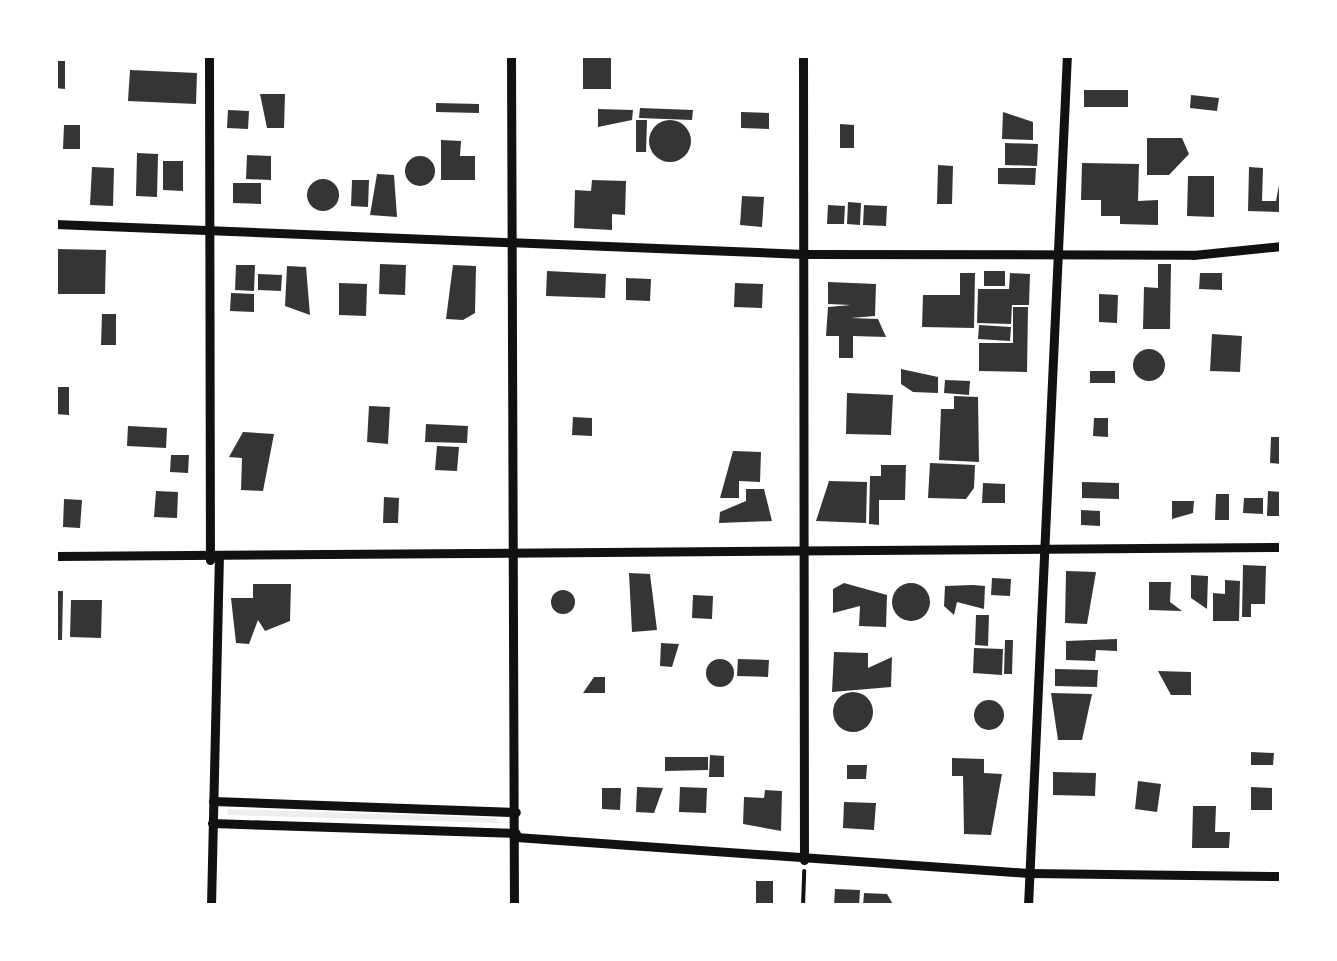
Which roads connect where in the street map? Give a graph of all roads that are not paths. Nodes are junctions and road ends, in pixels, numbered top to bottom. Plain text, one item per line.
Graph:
1 (209, 55) edge
2 (511, 55) edge
3 (803, 55) edge
4 (1066, 55) edge
5 (55, 224) edge
6 (209, 231) junction
7 (508, 242) junction
8 (1282, 246) edge
9 (804, 254) junction
10 (1060, 254) junction
11 (1282, 548) edge
12 (1050, 552) junction
13 (55, 556) edge
14 (805, 556) junction
15 (512, 558) junction
16 (215, 560) junction
17 (212, 800) junction
18 (516, 812) junction
19 (212, 822) junction
20 (516, 835) junction
21 (804, 860) junction
22 (1028, 873) junction
23 (1282, 876) edge
24 (210, 906) edge
25 (514, 906) edge
26 (1028, 906) edge

1 - 6 street
2 - 7 street
3 - 9 street
4 - 10 street
5 - 6 street
6 - 7 street
6 - 16 street
7 - 9 street
7 - 15 street
8 - 10 street
9 - 10 street
9 - 14 street
10 - 12 street
11 - 12 street
12 - 14 street
12 - 22 street
13 - 16 street
14 - 15 street
14 - 21 street
15 - 16 street
15 - 18 street
16 - 17 street
17 - 18 street
17 - 19 street
18 - 20 street
19 - 20 street
19 - 24 street
20 - 21 street
20 - 25 street
21 - 22 street
22 - 23 street
22 - 26 street

